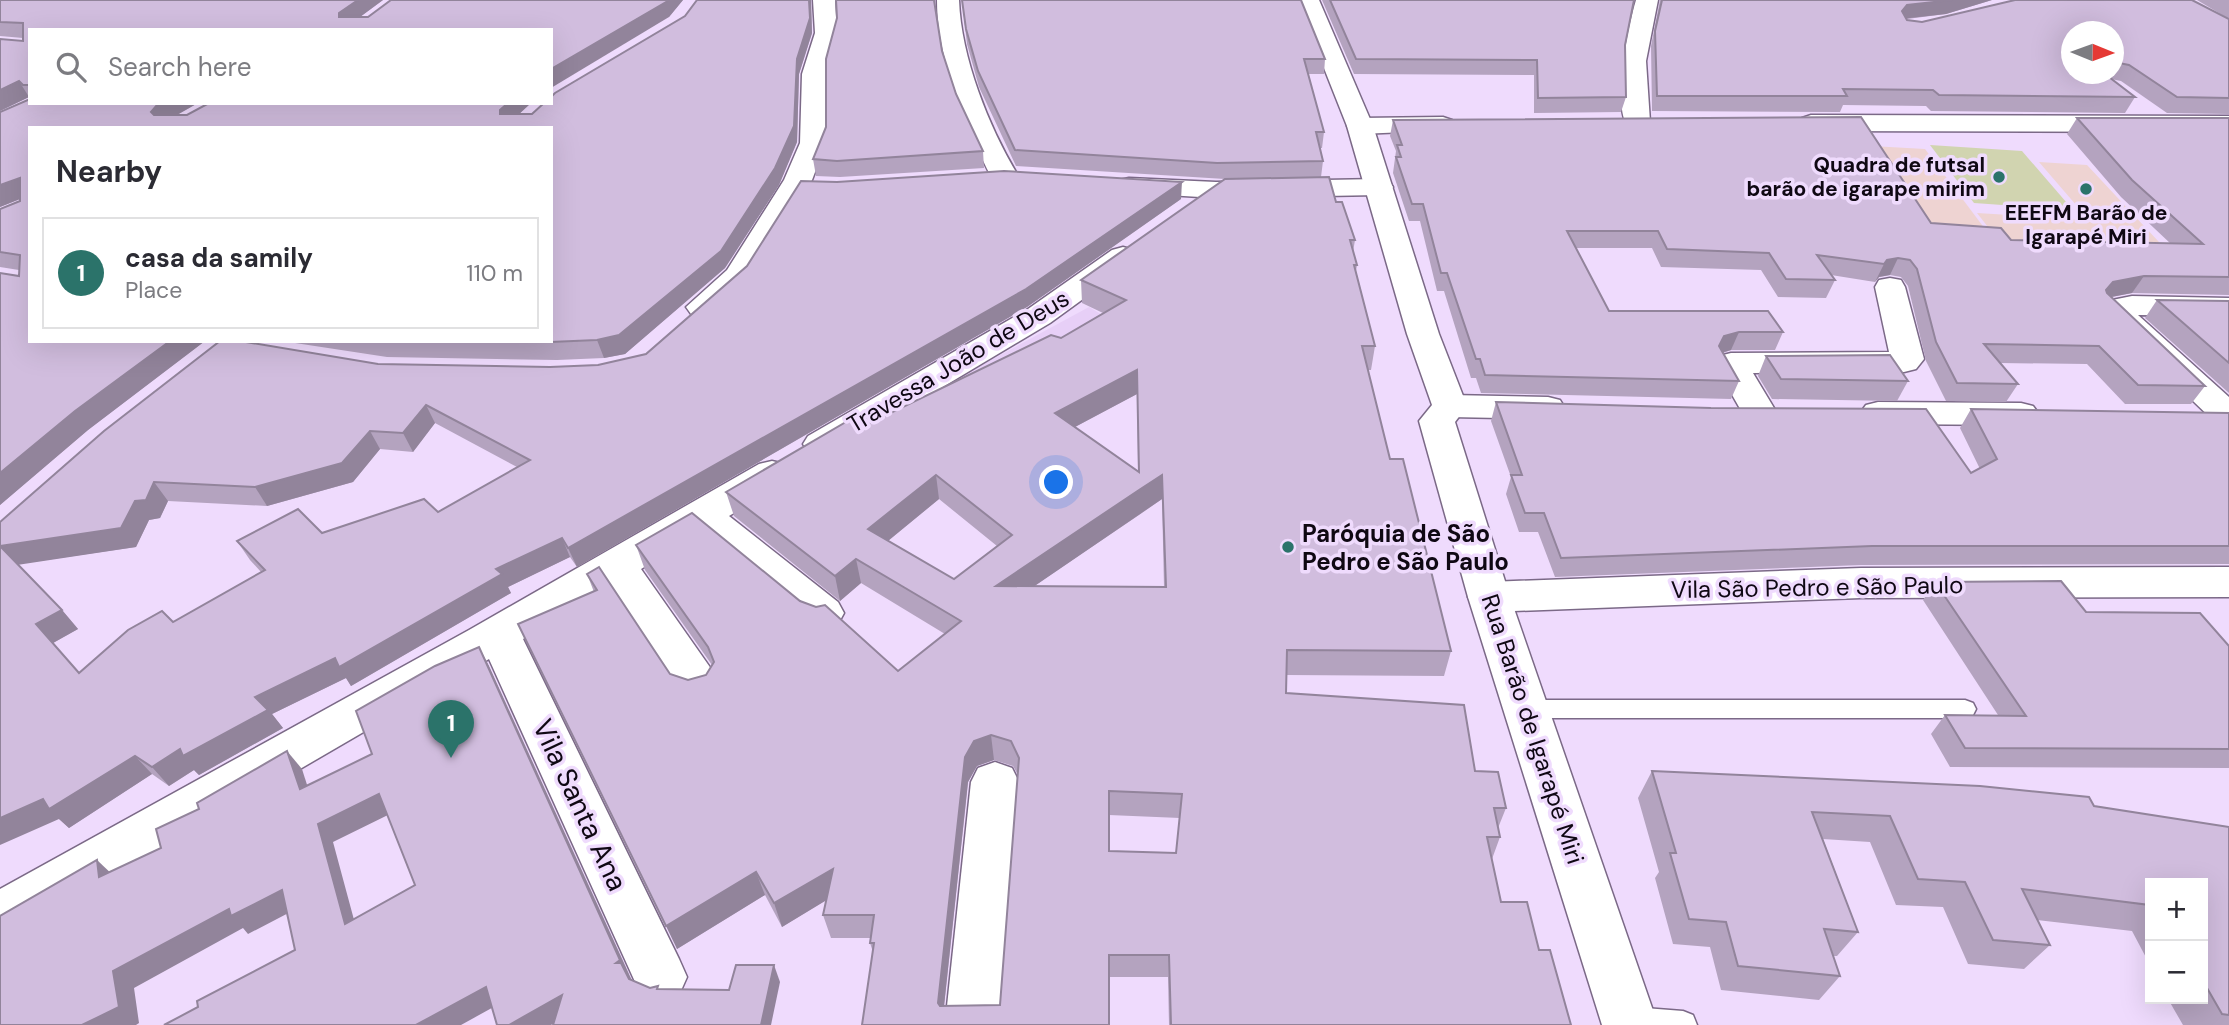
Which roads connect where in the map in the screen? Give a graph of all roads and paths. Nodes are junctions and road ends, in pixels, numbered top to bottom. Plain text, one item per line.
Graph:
1 (824, 0) edge
2 (948, 0) edge
3 (1308, 0) edge
4 (1647, 0) edge
5 (2130, 102) edge
6 (1609, 123) edge
7 (1781, 123) edge
8 (2159, 123) junction
9 (2229, 124) edge
10 (1472, 125) edge
11 (1360, 126) junction
12 (977, 178) edge
13 (1098, 183) edge
14 (795, 186) junction
15 (828, 187) edge
16 (1379, 187) junction
17 (1216, 190) junction
18 (1890, 287) dead end
19 (2229, 307) edge
20 (678, 328) edge
21 (1450, 406) junction
22 (1583, 409) edge
23 (1717, 413) edge
24 (1841, 413) edge
25 (2046, 414) edge
26 (2179, 416) edge
27 (2229, 418) edge
28 (702, 515) junction
29 (615, 564) junction
30 (2229, 582) edge
31 (1489, 597) junction
32 (823, 612) edge
33 (499, 634) junction
34 (698, 685) edge
35 (1527, 709) junction
36 (1965, 709) dead end
37 (995, 782) dead end
38 (0, 916) edge
39 (660, 977) dead end
40 (1629, 1023) edge
41 (973, 1025) edge
42 (1683, 1025) edge

1 - 14 street
2 - 12 street
3 - 11 street
4 - 6 street
5 - 8 street
7 - 8 street
8 - 9 street
10 - 11 street
11 - 16 street
13 - 17 street
14 - 15 street
14 - 20 street
16 - 17 street
16 - 21 street
17 - 28 street, Travessa João de Deus
18 - 23 street
19 - 27 street
21 - 22 street
21 - 31 street, Rua Barão de Igarapé Miri
24 - 25 street
26 - 27 street
28 - 29 street, Travessa João de Deus
28 - 32 street
29 - 33 street, Travessa João de Deus
29 - 34 street
30 - 31 street, Vila São Pedro e São Paulo
31 - 35 street, Rua Barão de Igarapé Miri
33 - 38 street, Travessa João de Deus
33 - 39 street, Vila Santa Ana
35 - 36 lane
35 - 40 street, Rua Barão de Igarapé Miri
37 - 41 street
40 - 42 lane

